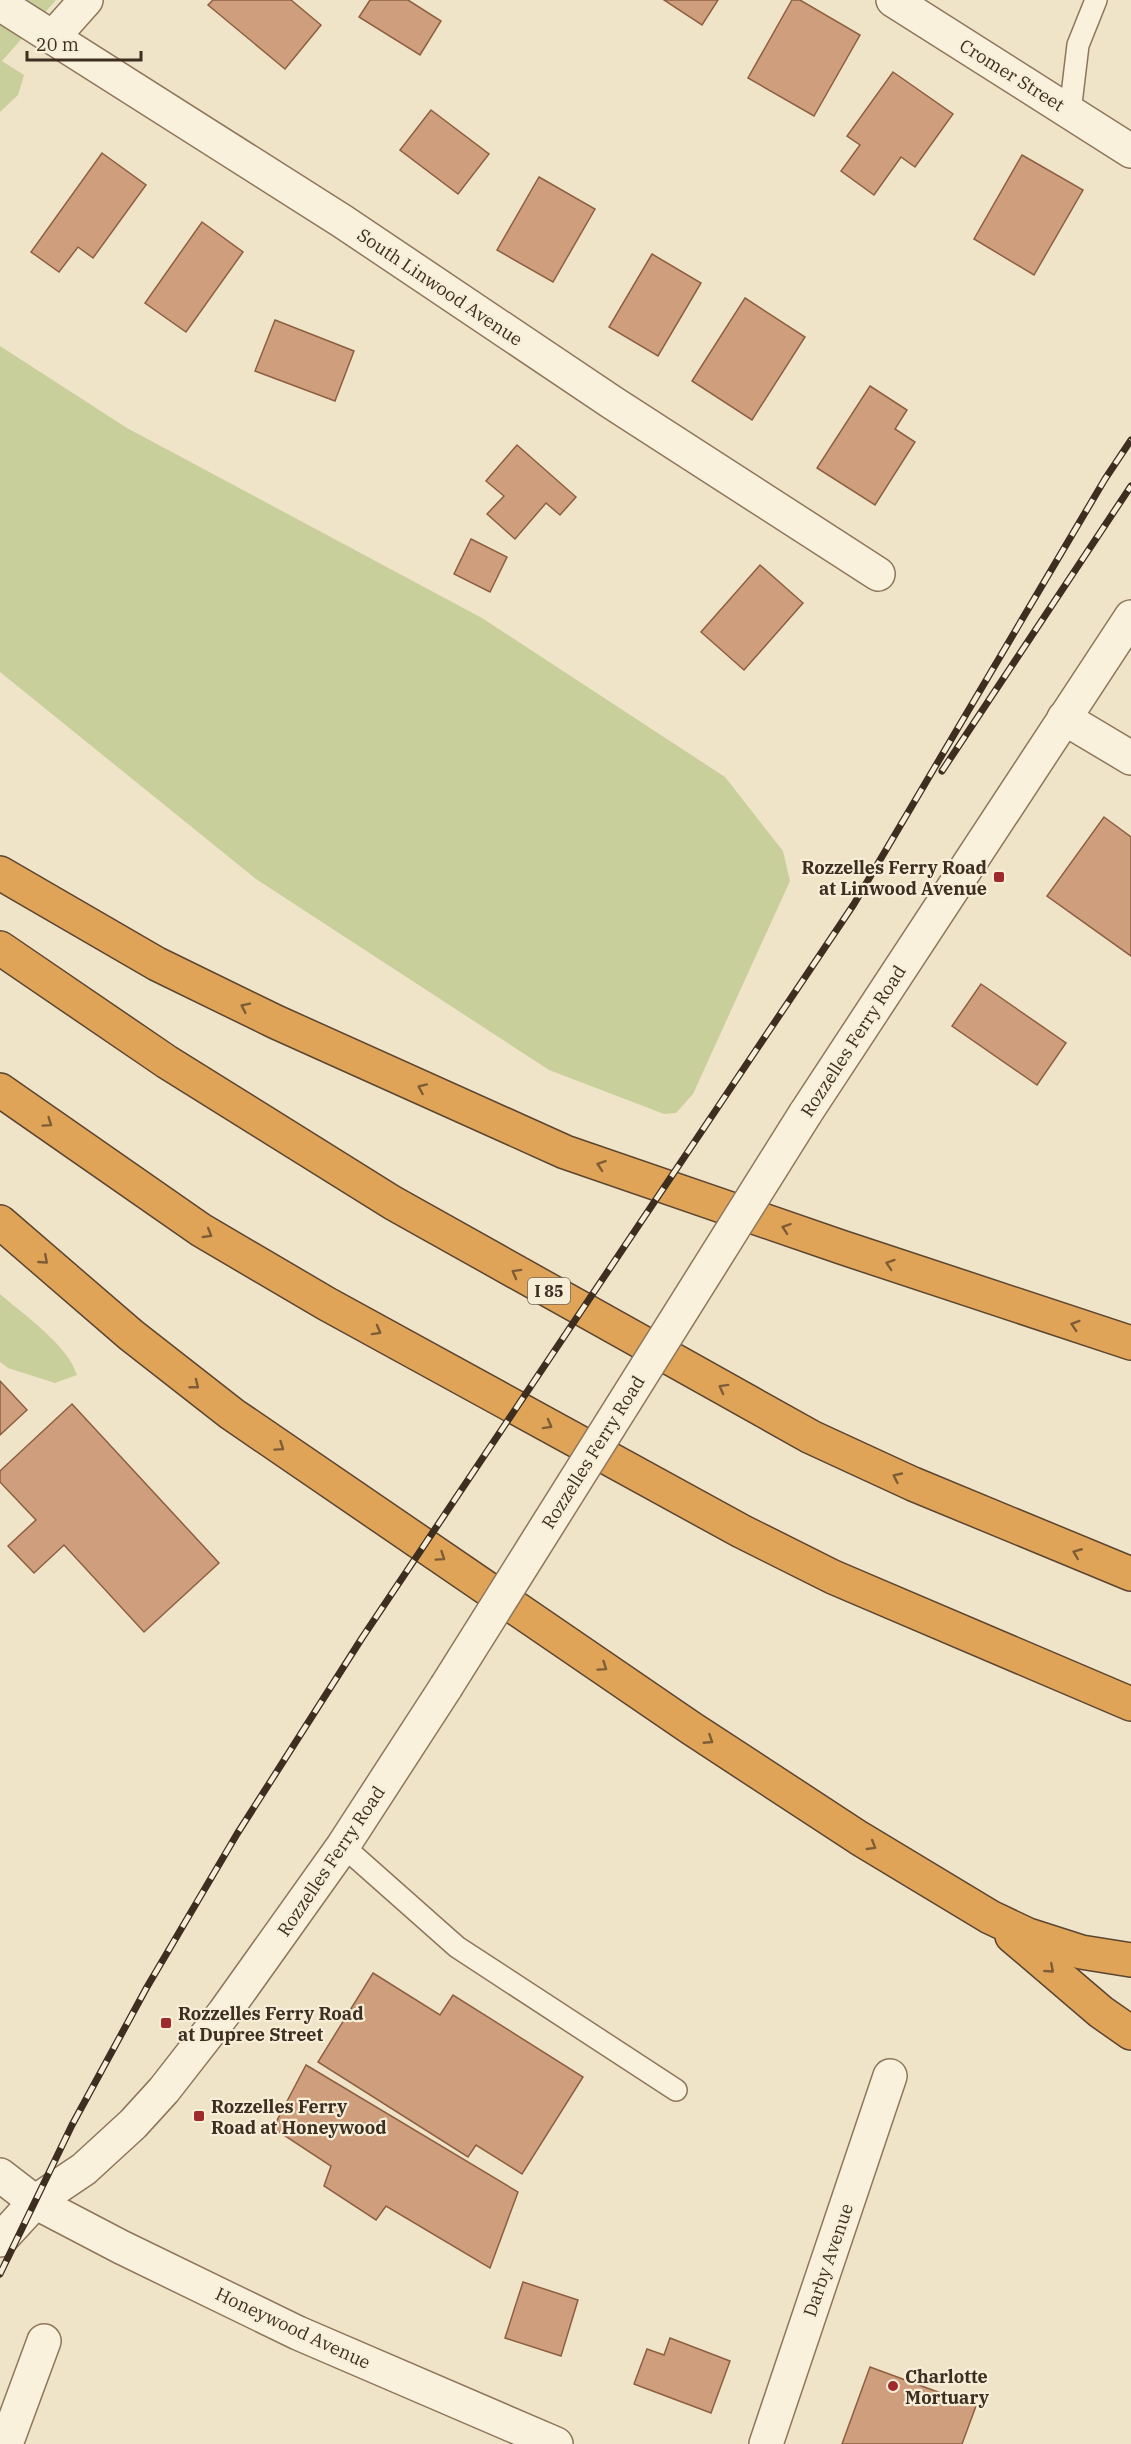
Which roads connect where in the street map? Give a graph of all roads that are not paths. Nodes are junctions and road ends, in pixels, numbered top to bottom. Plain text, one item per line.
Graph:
1 (86, 0) edge
2 (893, 0) edge
3 (1096, 0) edge
4 (0, 4) edge
5 (53, 37) junction
6 (1070, 112) junction
7 (1131, 151) edge
8 (878, 574) dead end
9 (1131, 617) edge
10 (1064, 718) junction
11 (1131, 758) edge
12 (0, 873) edge
13 (0, 948) edge
14 (0, 1090) edge
15 (0, 1222) edge
16 (1131, 1343) edge
17 (1131, 1574) edge
18 (1131, 1704) edge
19 (344, 1846) junction
20 (990, 1917) junction
21 (1131, 1960) edge
22 (1131, 2033) edge
23 (890, 2076) dead end
24 (676, 2090) dead end
25 (0, 2175) edge
26 (35, 2202) junction
27 (0, 2240) edge
28 (44, 2340) dead end
29 (6, 2444) edge
30 (556, 2444) edge
31 (766, 2444) edge

1 - 5 street
2 - 6 street, Cromer Street
3 - 6 lane
4 - 5 street, South Linwood Avenue
5 - 8 street, South Linwood Avenue
6 - 7 street, Cromer Street
9 - 10 street, Rozzelles Ferry Road
10 - 11 street
10 - 19 street, Rozzelles Ferry Road, bridge
16 -> 12 highway
17 -> 13 highway, I 85
14 -> 18 highway
15 -> 20 highway
19 - 24 lane
19 - 26 street, Rozzelles Ferry Road
20 - 21 highway
20 -> 22 highway
23 - 31 street, Darby Avenue
25 - 26 street, Honeywood Avenue
26 - 27 street, Rozzelles Ferry Road
26 - 30 street, Honeywood Avenue
28 - 29 street

